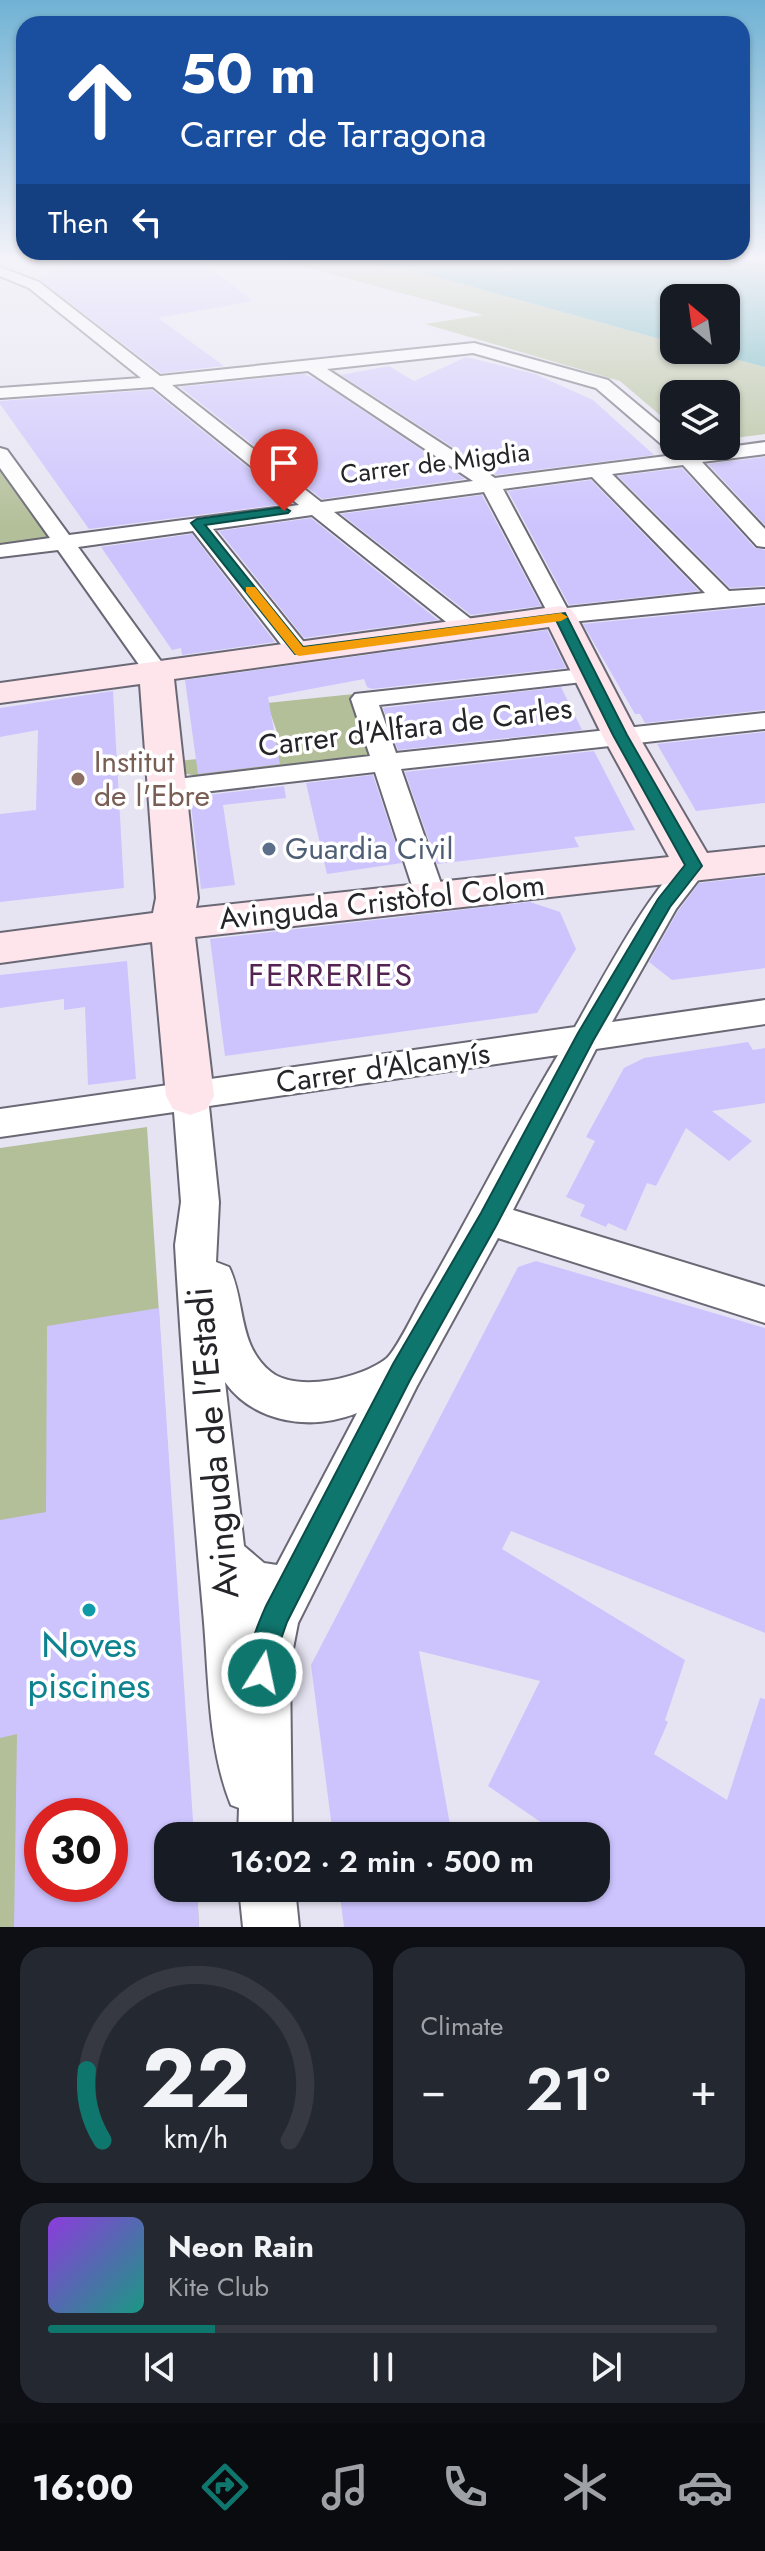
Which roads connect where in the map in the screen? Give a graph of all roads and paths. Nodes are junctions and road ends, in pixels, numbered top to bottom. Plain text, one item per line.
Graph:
1 (112, 348) edge
2 (450, 348) edge
3 (469, 348) edge
4 (309, 364) junction
5 (154, 382) junction
6 (0, 393) edge
7 (660, 433) edge
8 (765, 445) edge
9 (740, 446) edge
10 (0, 454) edge
11 (660, 454) edge
12 (689, 460) edge
13 (597, 471) junction
14 (490, 484) junction
15 (313, 507) junction
16 (197, 523) junction
17 (765, 541) edge
18 (64, 543) junction
19 (0, 551) edge
20 (765, 596) edge
21 (723, 598) junction
22 (560, 616) junction
23 (468, 628) junction
24 (299, 651) junction
25 (156, 671) junction
26 (591, 675) junction
27 (0, 693) edge
28 (765, 721) edge
29 (620, 735) junction
30 (384, 763) junction
31 (169, 788) junction
32 (765, 860) edge
33 (694, 866) junction
34 (431, 898) junction
35 (172, 925) junction
36 (0, 948) edge
37 (765, 1012) edge
38 (584, 1038) junction
39 (190, 1096) junction
40 (0, 1123) edge
41 (200, 1202) junction
42 (489, 1219) junction
43 (765, 1305) edge
44 (402, 1372) junction
45 (221, 1555) junction
46 (290, 1588) junction
47 (259, 1822) edge
48 (262, 1822) edge
49 (268, 1902) edge
50 (271, 1927) edge

1 - 5 street
2 - 4 street
3 - 7 street
4 - 5 street
4 - 14 street
5 - 6 street
5 - 15 street
8 - 9 street, Carrer de Migdia
10 - 18 street
11 - 13 street, Carrer de Migdia
12 - 17 street
13 - 14 street, Carrer de Migdia
13 - 21 street
14 - 15 street, Carrer de Migdia
14 - 22 street
15 - 16 street, Carrer de Migdia
15 - 23 street
16 - 18 street, Carrer de Migdia
16 - 24 street
18 - 19 street, Carrer de Migdia
18 - 25 street
20 - 21 street
21 - 22 street
22 - 23 street
22 - 26 street
23 - 24 street
24 - 25 street
25 - 27 street
25 - 31 street
26 - 29 street
26 - 30 street
28 - 29 street, Carrer d'Alfara de Carles
29 - 30 street, Carrer d'Alfara de Carles
29 - 33 street
30 - 31 street, Carrer d'Alfara de Carles
30 - 34 street
31 - 35 street
32 - 33 street, Avinguda Cristòfol Colom
33 - 34 street, Avinguda Cristòfol Colom
33 - 38 street
34 - 35 street, Avinguda Cristòfol Colom
35 - 36 street, Avinguda Cristòfol Colom
35 - 39 street
37 - 38 street, Carrer d'Alcanyís
38 - 39 street, Carrer d'Alcanyís
38 - 42 street
39 - 40 street, Carrer d'Alcanyís
39 - 41 street, Avinguda de l'Estadi
41 - 44 street
41 - 45 street, Avinguda de l'Estadi
42 - 43 street
42 - 44 street
44 - 46 street
45 - 46 street
45 - 47 street, Avinguda de l'Estadi
46 - 48 street
49 - 50 street

